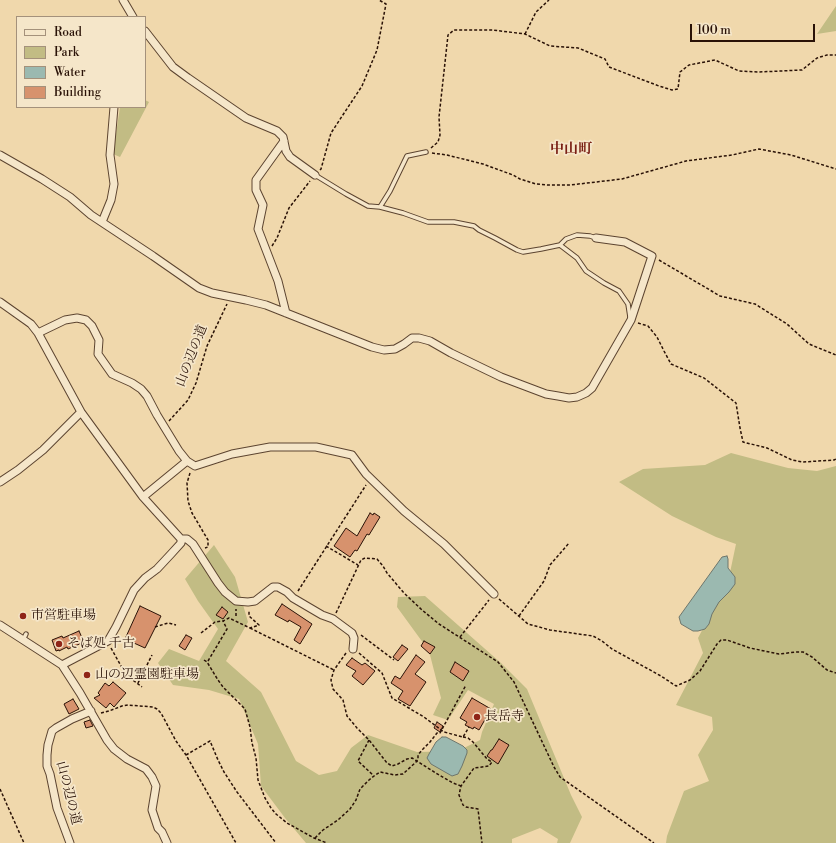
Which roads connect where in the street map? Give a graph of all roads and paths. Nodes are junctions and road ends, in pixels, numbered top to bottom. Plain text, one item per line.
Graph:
1 (123, 0) edge
2 (379, 0) edge
3 (549, 0) edge
4 (132, 16) edge
5 (146, 32) edge
6 (525, 34) junction
7 (836, 55) edge
8 (114, 108) edge
9 (284, 141) junction
10 (426, 152) junction
11 (0, 155) edge
12 (836, 169) edge
13 (315, 175) junction
14 (380, 207) junction
15 (102, 222) junction
16 (596, 238) joint
17 (560, 245) junction
18 (267, 253) junction
19 (652, 256) junction
20 (230, 296) junction
21 (0, 302) edge
22 (286, 314) junction
23 (631, 320) junction
24 (38, 333) junction
25 (836, 355) edge
26 (81, 412) junction
27 (165, 428) junction
28 (836, 459) edge
29 (187, 461) junction
30 (190, 473) dead end
31 (370, 478) junction
32 (0, 482) edge
33 (143, 497) junction
34 (181, 539) junction
35 (569, 543) dead end
36 (326, 546) junction
37 (199, 552) junction
38 (358, 565) junction
39 (494, 594) junction
40 (293, 598) junction
41 (248, 602) junction
42 (519, 616) junction
43 (333, 619) junction
44 (223, 621) junction
45 (0, 625) edge
46 (176, 625) dead end
47 (155, 627) dead end
48 (250, 628) junction
49 (201, 633) dead end
50 (352, 633) junction
51 (460, 638) junction
52 (108, 641) junction
53 (353, 649) junction
54 (152, 655) dead end
55 (204, 660) dead end
56 (394, 660) dead end
57 (207, 662) junction
58 (62, 665) junction
59 (334, 670) junction
60 (836, 673) edge
61 (138, 683) junction
62 (466, 685) dead end
63 (142, 687) dead end
64 (91, 711) junction
65 (469, 727) dead end
66 (442, 730) junction
67 (463, 737) junction
68 (369, 740) junction
69 (186, 755) junction
70 (416, 762) junction
71 (374, 776) junction
72 (461, 786) junction
73 (0, 789) edge
74 (314, 838) junction
75 (24, 843) edge
76 (70, 843) edge
77 (167, 843) edge
78 (236, 843) edge
79 (276, 843) edge
80 (327, 843) edge
81 (482, 843) edge
82 (654, 843) edge

1 - 4 street
2 - 13 path
3 - 6 path
5 - 9 street
6 - 7 path
6 - 10 path
8 - 15 street
9 - 13 street
9 - 18 street
10 - 12 path
10 - 14 lane
11 - 15 street
13 - 14 lane
13 - 18 path
14 - 17 lane
15 - 20 street
16 - 17 lane
16 - 19 street
17 - 23 lane
18 - 22 street
19 - 23 street
19 - 25 path
20 - 22 street
20 - 27 path, 山の辺の道
21 - 24 street
22 - 23 street
23 - 28 path
24 - 26 street
24 - 27 street
26 - 32 street
26 - 33 street
27 - 29 street
29 - 31 street
29 - 33 street
30 - 37 path
31 - 36 path
31 - 39 street
33 - 34 street
34 - 37 street
34 - 52 street
35 - 42 path
36 - 38 path
36 - 40 path
37 - 41 street
38 - 43 path
38 - 51 path
39 - 42 path
39 - 51 path
40 - 41 street
40 - 43 street
41 - 48 path
42 - 60 path
43 - 50 street
44 - 48 path
44 - 49 path
44 - 57 path
45 - 58 street
46 - 47 path
48 - 59 path
50 - 53 street
50 - 56 path
51 - 82 path
52 - 58 street
52 - 61 path
53 - 59 path
53 - 66 path
54 - 61 path
55 - 57 path
57 - 74 path
58 - 64 street
59 - 68 path
61 - 63 path
62 - 66 path
64 - 69 path
64 - 76 street, 山の辺の道
64 - 77 street
65 - 67 path
66 - 67 path
66 - 70 path
67 - 72 path
68 - 70 path
68 - 71 path
69 - 78 path
69 - 79 path
70 - 71 path
70 - 72 path
71 - 74 path
72 - 81 path
73 - 75 path
74 - 80 path

